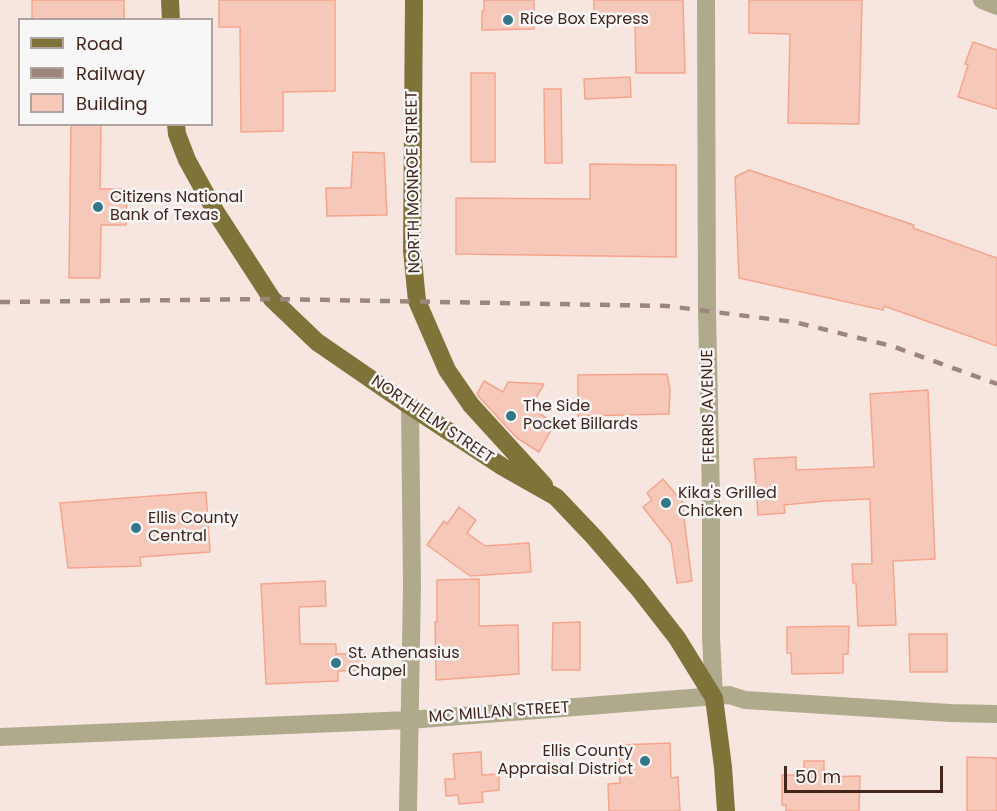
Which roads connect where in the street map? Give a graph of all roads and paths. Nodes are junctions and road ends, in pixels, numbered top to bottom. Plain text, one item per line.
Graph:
1 (170, 0) edge
2 (414, 0) edge
3 (706, 0) edge
4 (982, 0) edge
5 (997, 6) edge
6 (171, 18) edge
7 (176, 126) edge
8 (410, 406) junction
9 (556, 497) junction
10 (714, 698) junction
11 (997, 714) edge
12 (409, 720) junction
13 (0, 737) edge
14 (408, 811) edge
15 (726, 811) edge

1 - 6 main road
2 - 9 main road, NORTH MONROE STREET
3 - 10 street, FERRIS AVENUE
4 - 5 street
7 - 8 main road, NORTH ELM STREET
8 - 9 main road, NORTH ELM STREET
8 - 12 street
9 - 10 main road, NORTH ELM STREET
10 - 11 street, MC MILLAN STREET
10 - 12 street, MC MILLAN STREET
10 - 15 main road, FERRIS AVENUE
12 - 13 street, MC MILLAN STREET
12 - 14 street

